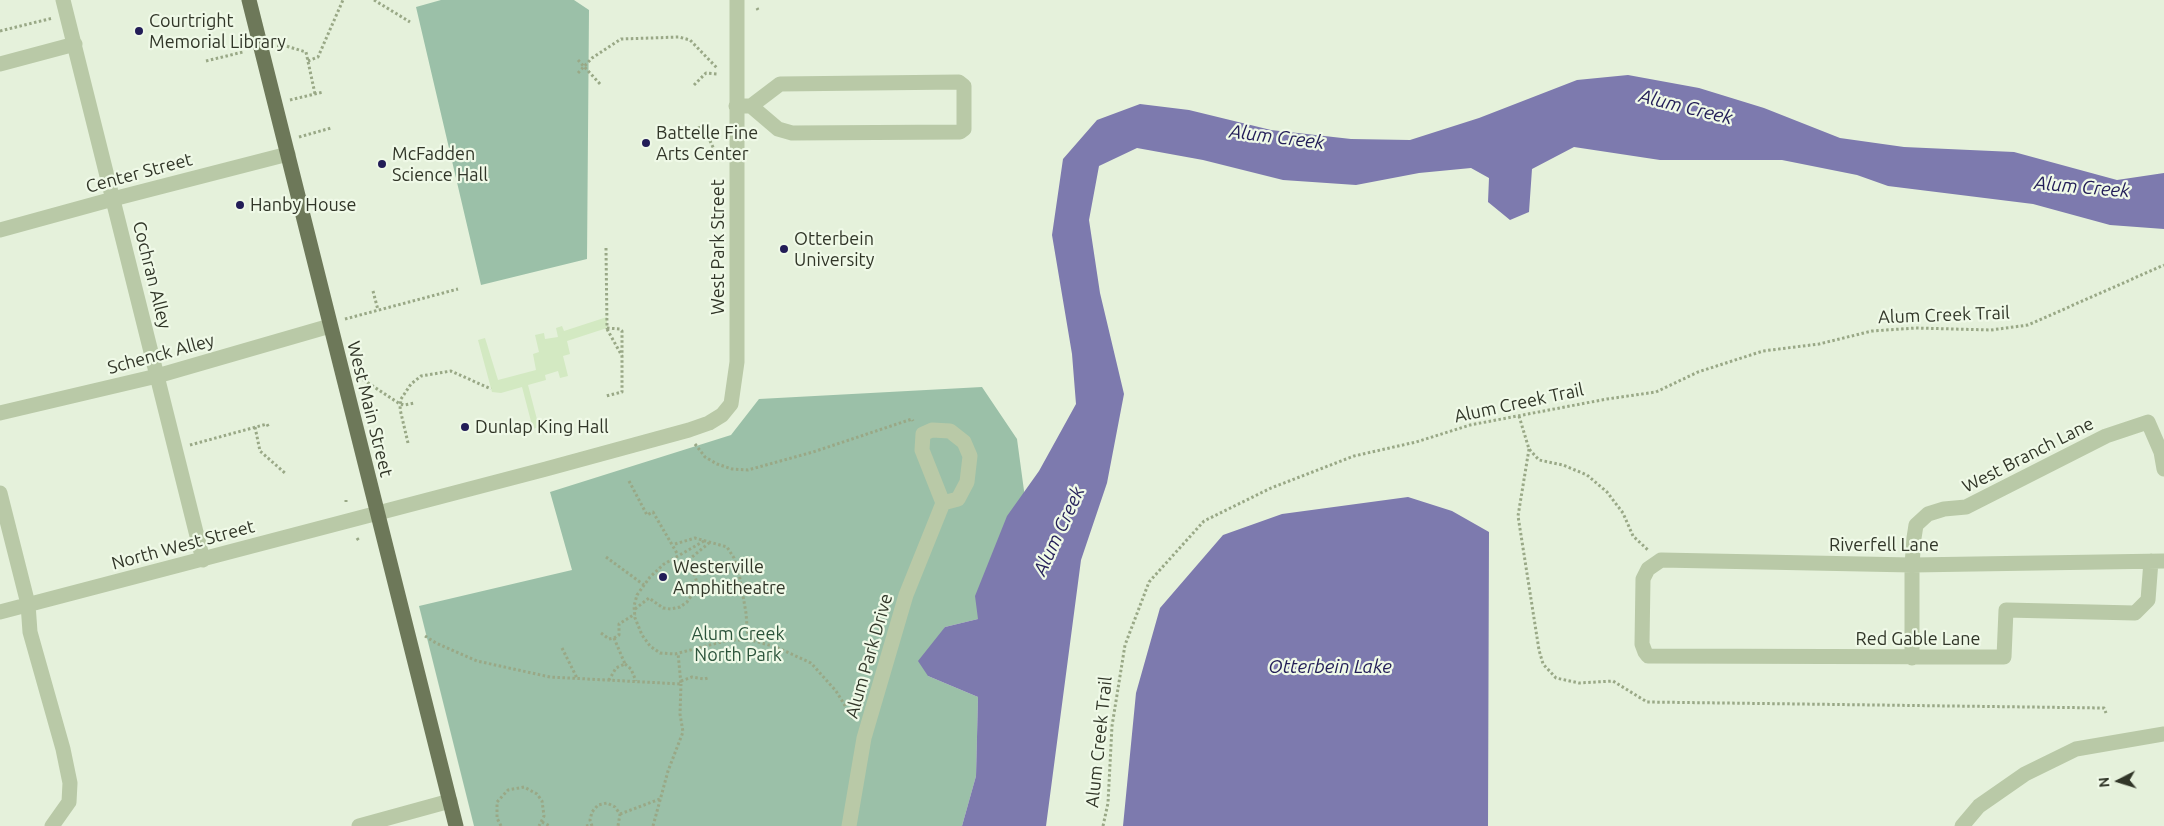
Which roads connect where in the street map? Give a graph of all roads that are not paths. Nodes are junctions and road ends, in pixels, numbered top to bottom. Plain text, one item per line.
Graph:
1 (63, 0) edge
2 (249, 0) edge
3 (747, 4) edge
4 (74, 44) junction
5 (0, 64) edge
6 (744, 106) junction
7 (288, 154) junction
8 (113, 198) junction
9 (0, 230) edge
10 (336, 322) junction
11 (157, 376) junction
12 (731, 404) joint
13 (0, 413) edge
14 (2164, 469) edge
15 (0, 493) edge
16 (943, 502) junction
17 (376, 514) junction
18 (203, 560) junction
19 (2158, 561) edge
20 (1912, 565) junction
21 (28, 604) junction
22 (1642, 609) joint
23 (0, 612) edge
24 (1912, 658) junction
25 (2164, 734) edge
26 (450, 801) junction
27 (52, 826) edge
28 (359, 826) edge
29 (456, 826) edge
30 (849, 826) edge
31 (1962, 826) edge

1 - 4 street, Cochran Alley
2 - 7 main road, West Main Street
3 - 6 street, West Park Street
4 - 5 street
4 - 8 street, Cochran Alley
6 - 6 street
6 - 12 street, West Park Street
7 - 8 street, Center Street
7 - 10 main road, West Main Street
8 - 9 street, Center Street
8 - 11 street, Cochran Alley
10 - 11 street, Schenck Alley
10 - 17 main road, West Main Street
11 - 13 street, Schenck Alley
11 - 18 street, Cochran Alley
12 - 17 street, North West Street
14 - 20 street, West Branch Lane
15 - 21 street
16 - 16 street
16 - 30 street, Alum Park Drive
17 - 18 street, North West Street
17 - 26 main road, West Main Street
18 - 21 street, North West Street
19 - 20 street, Riverfell Lane
19 - 24 street, Red Gable Lane
20 - 22 street, Riverfell Lane
20 - 24 street
21 - 23 street, North West Street
21 - 27 street
22 - 24 street, Red Gable Lane
25 - 31 street
26 - 28 street
26 - 29 main road, West Main Street

